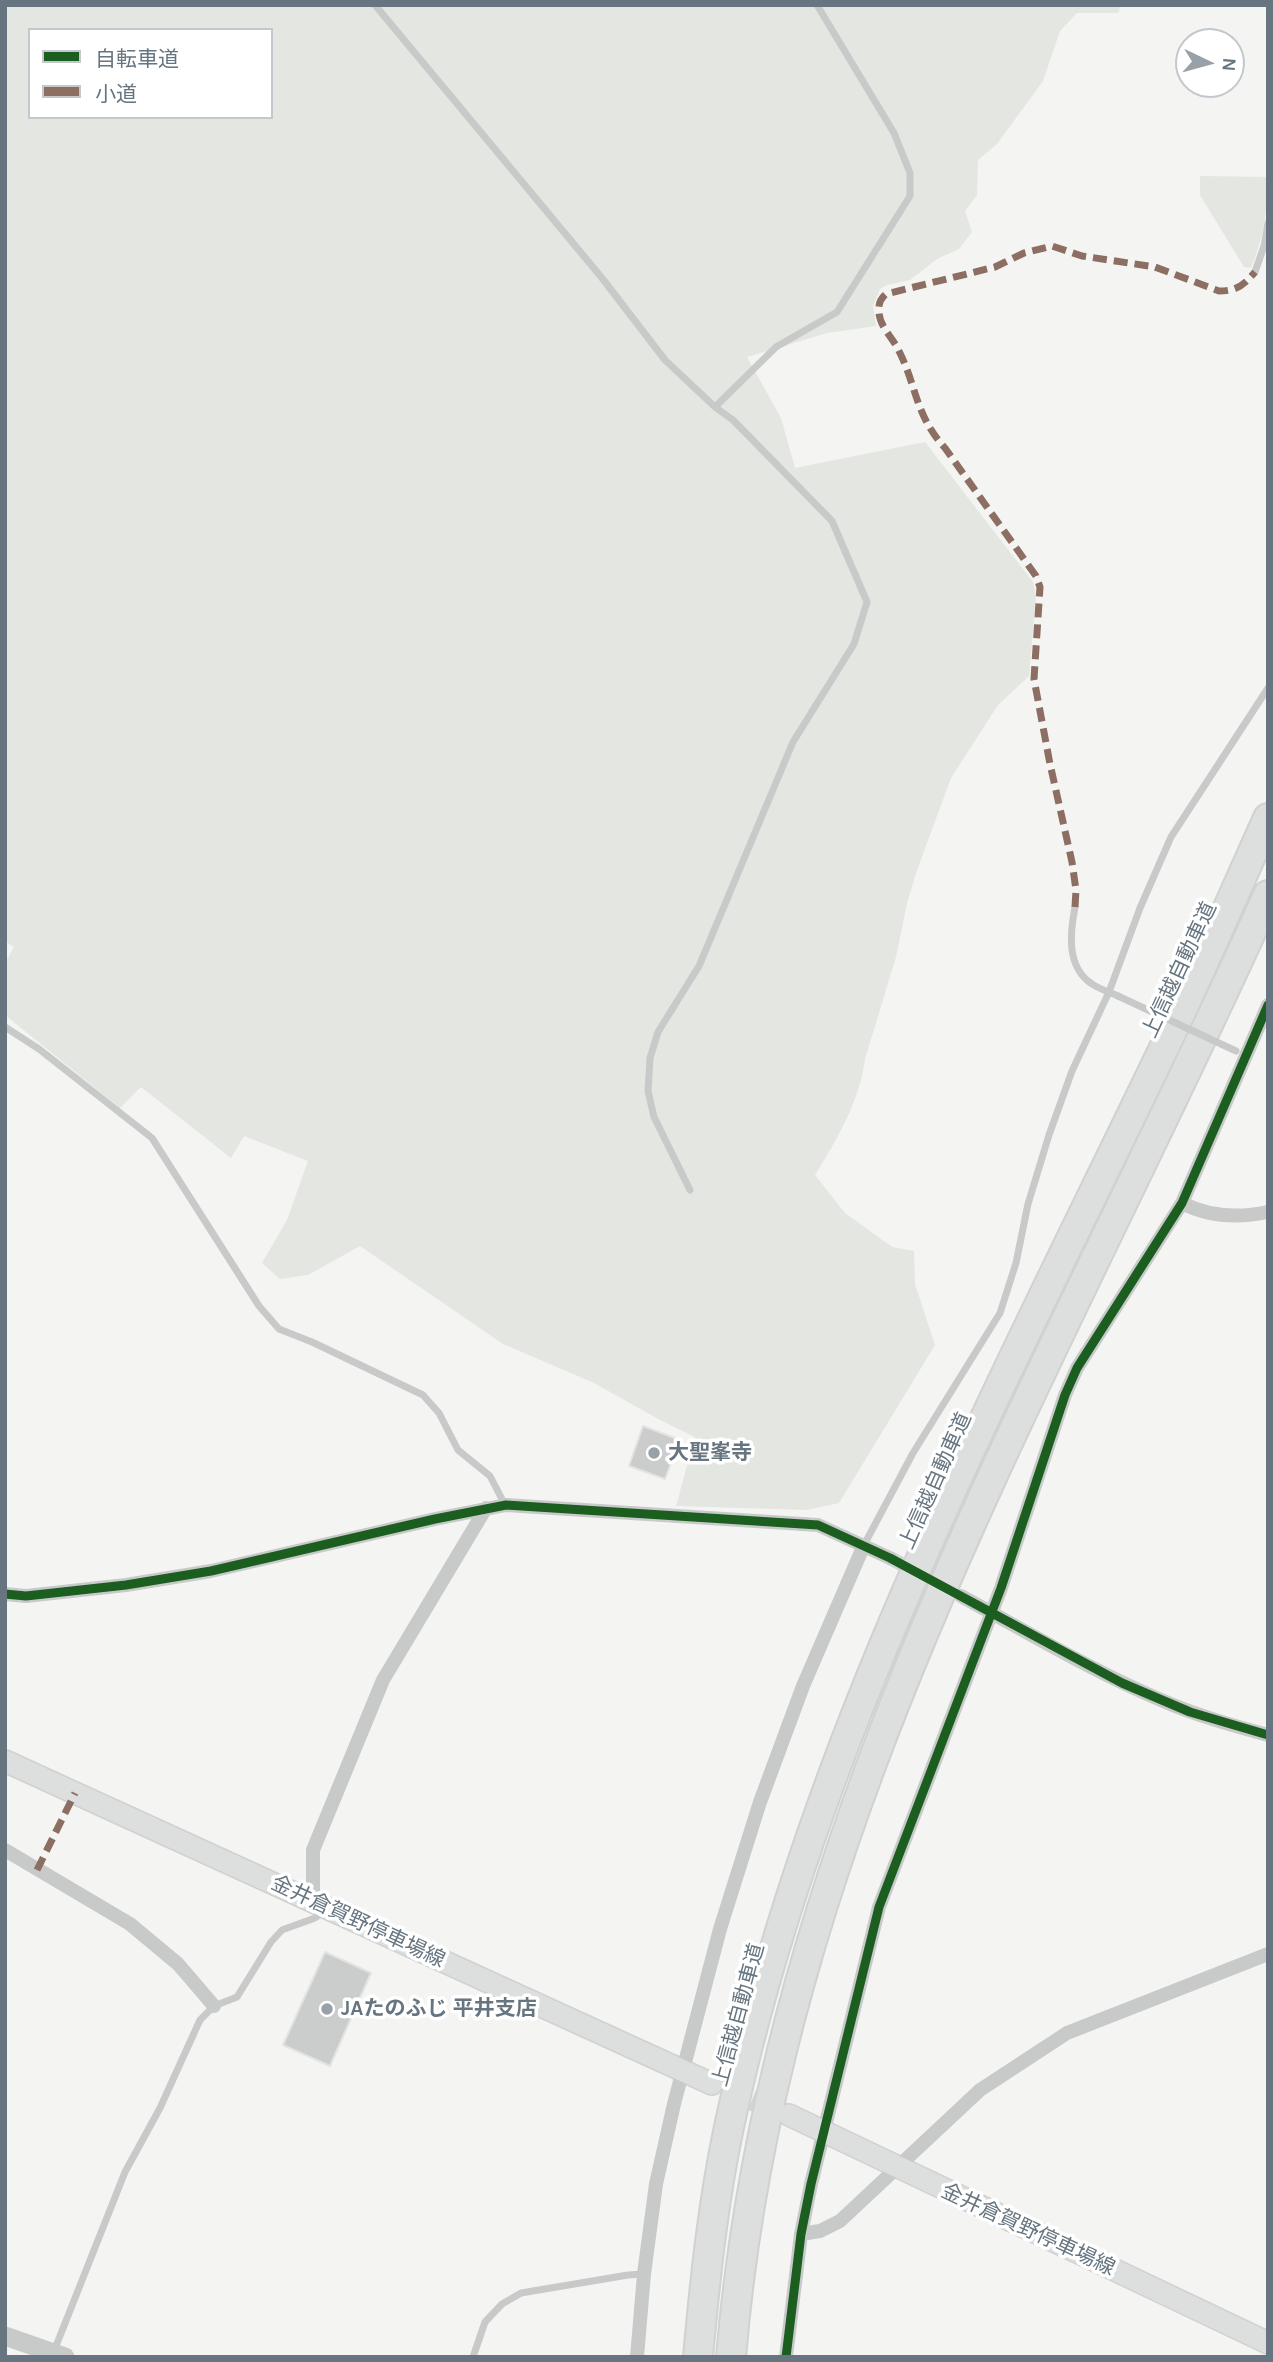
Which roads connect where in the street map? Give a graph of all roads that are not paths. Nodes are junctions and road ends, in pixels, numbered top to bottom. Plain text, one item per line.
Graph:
1 (374, 5) edge
2 (817, 5) edge
3 (1268, 223) edge
4 (1255, 272) dead end
5 (715, 407) junction
6 (1268, 688) edge
7 (1268, 818) edge
8 (1268, 895) edge
9 (1075, 907) dead end
10 (1109, 992) junction
11 (1268, 1005) edge
12 (5, 1027) edge
13 (1242, 1054) junction
14 (690, 1189) dead end
15 (1182, 1203) junction
16 (1268, 1212) edge
17 (506, 1505) junction
18 (486, 1508) junction
19 (864, 1545) junction
20 (890, 1558) tunnel mouth
21 (5, 1594) edge
22 (961, 1596) tunnel mouth
23 (991, 1612) junction
24 (1268, 1735) edge
25 (5, 1761) edge
26 (5, 1850) edge
27 (320, 1905) junction
28 (1268, 1954) edge
29 (214, 2006) junction
30 (683, 2071) junction
31 (712, 2084) tunnel mouth
32 (789, 2115) tunnel mouth
33 (824, 2133) junction
34 (897, 2168) junction
35 (801, 2234) junction
36 (644, 2274) junction
37 (5, 2336) edge
38 (1268, 2343) edge
39 (59, 2355) edge
40 (473, 2357) edge
41 (637, 2357) edge
42 (698, 2357) edge
43 (731, 2357) edge
44 (786, 2357) edge

1 - 5 lane
2 - 5 lane
3 - 4 lane
5 - 14 lane
6 - 10 lane
7 - 42 highway, 上信越自動車道
8 - 43 highway
9 - 10 lane
10 - 13 lane, bridge
10 - 19 lane
11 - 13 street
12 - 17 lane
13 - 15 street
15 - 16 street
15 - 23 street
17 - 18 street
17 - 19 street
18 - 21 street
18 - 27 street
19 - 20 street
19 - 30 street
22 - 23 street
23 - 24 street
23 - 33 street
25 - 27 main road, 金井倉賀野停車場線
26 - 29 street
27 - 29 lane
27 - 30 main road, 金井倉賀野停車場線
28 - 34 street
29 - 39 lane
30 - 31 main road, 金井倉賀野停車場線
30 - 36 street
32 - 33 main road, 金井倉賀野停車場線
33 - 34 main road, 金井倉賀野停車場線
33 - 35 street
34 - 35 street
34 - 38 main road, 金井倉賀野停車場線
35 - 44 street
36 - 40 lane
36 - 41 street
37 - 39 street

